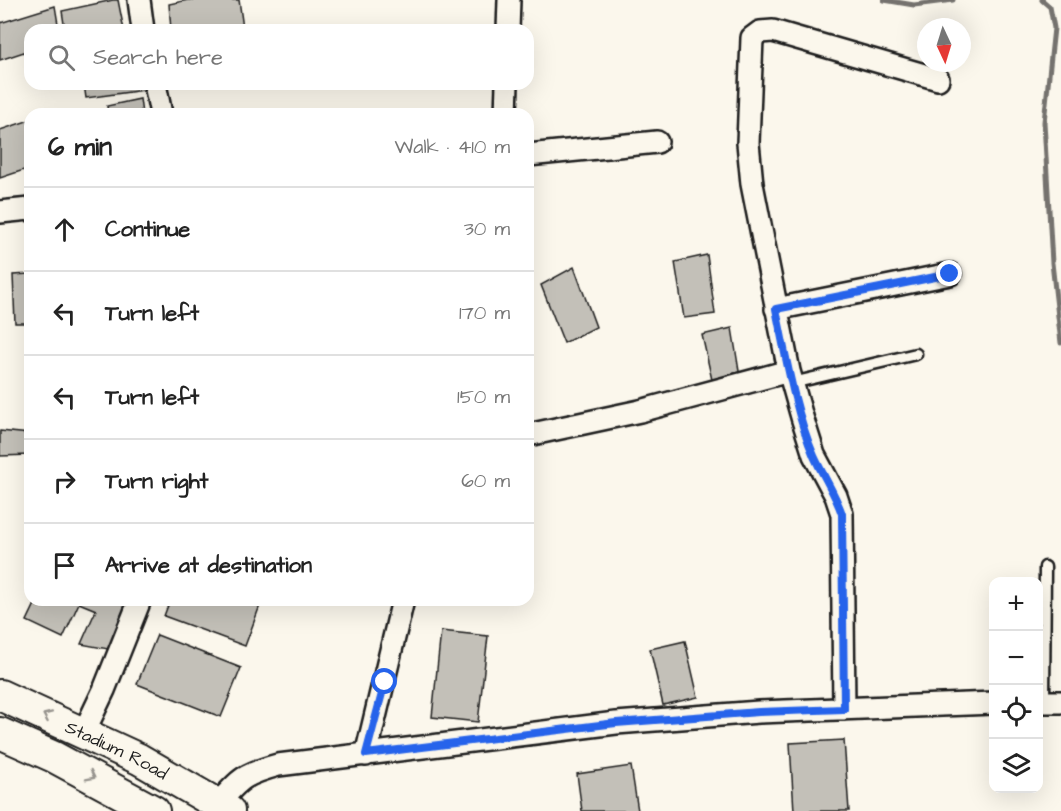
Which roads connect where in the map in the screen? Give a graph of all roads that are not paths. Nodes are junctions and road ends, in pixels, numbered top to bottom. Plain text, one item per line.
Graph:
1 (139, 0) edge
2 (509, 0) edge
3 (142, 24) edge
4 (508, 24) edge
5 (938, 79) dead end
6 (156, 90) edge
7 (507, 90) edge
8 (160, 108) edge
9 (506, 108) edge
10 (657, 142) dead end
11 (534, 153) edge
12 (24, 210) edge
13 (0, 212) edge
14 (950, 274) dead end
15 (776, 309) junction
16 (916, 354) dead end
17 (791, 377) junction
18 (534, 434) edge
19 (1045, 567) dead end
20 (138, 606) edge
21 (402, 606) edge
22 (0, 695) edge
23 (1048, 702) edge
24 (989, 703) edge
25 (844, 709) junction
26 (84, 732) junction
27 (0, 733) edge
28 (366, 754) junction
29 (224, 807) edge
30 (154, 811) edge

1 - 3 street
2 - 4 street
5 - 15 street
6 - 8 street
7 - 9 street
10 - 11 street
12 - 13 street
14 - 15 street
15 - 17 street
16 - 17 lane
17 - 18 street
17 - 25 street
19 - 23 lane
20 - 26 street
21 - 28 street
26 -> 22 main road, Stadium Road
24 - 25 street
25 - 28 street
26 - 29 main road, Stadium Road
27 -> 30 main road, Stadium Road
28 - 29 street

